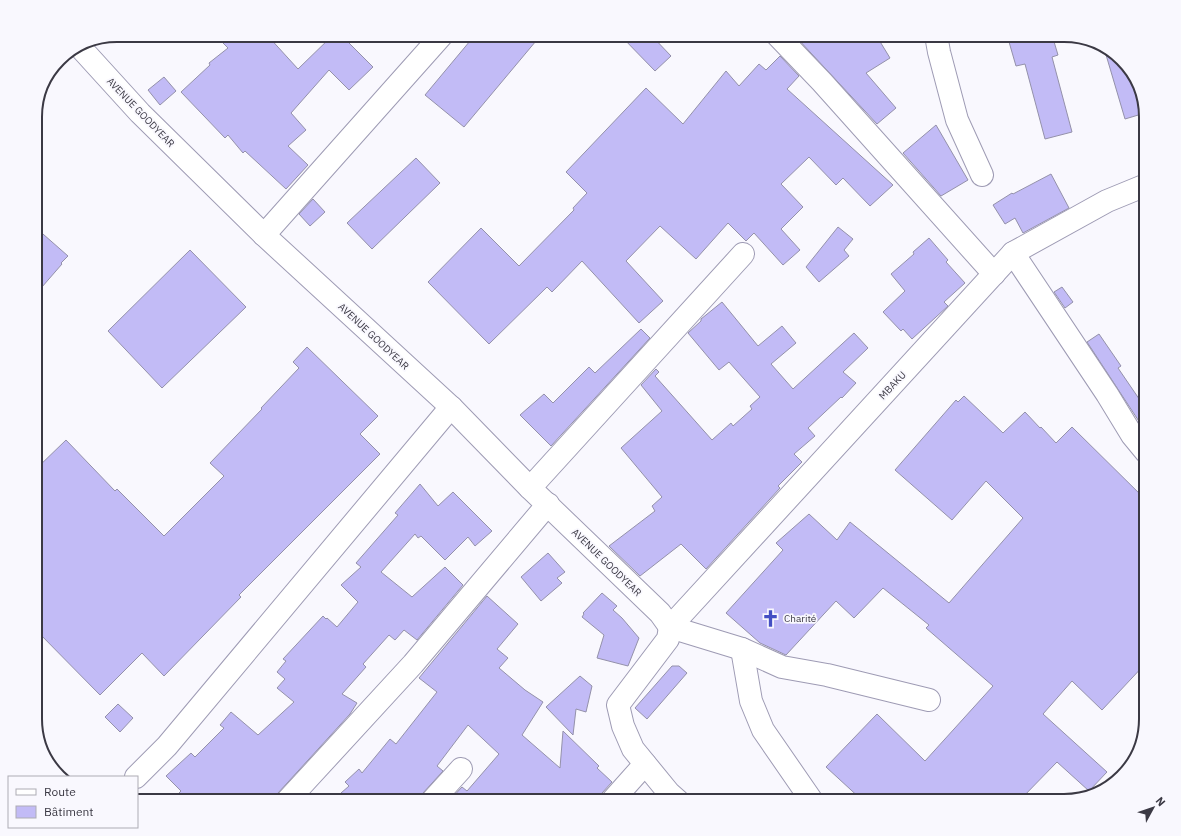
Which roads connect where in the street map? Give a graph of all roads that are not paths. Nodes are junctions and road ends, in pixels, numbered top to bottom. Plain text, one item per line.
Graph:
1 (436, 42) edge
2 (784, 42) edge
3 (937, 42) edge
4 (83, 50) edge
5 (982, 175) dead end
6 (1139, 188) edge
7 (264, 235) junction
8 (1013, 253) junction
9 (743, 254) dead end
10 (994, 274) junction
11 (451, 407) junction
12 (1139, 444) edge
13 (530, 488) junction
14 (548, 504) junction
15 (670, 627) junction
16 (742, 649) junction
17 (928, 700) dead end
18 (646, 764) junction
19 (461, 769) dead end
20 (137, 776) edge
21 (293, 794) edge
22 (438, 794) edge
23 (618, 794) edge
24 (670, 794) edge
25 (807, 794) edge

1 - 7 street
2 - 10 street
3 - 5 street
4 - 7 street, AVENUE GOODYEAR
6 - 8 street, MBAKU
7 - 11 street, AVENUE GOODYEAR
8 - 10 street, MBAKU
8 - 12 street
9 - 13 street
10 - 15 street, MBAKU
11 - 13 street, AVENUE GOODYEAR
11 - 20 street
13 - 14 street, AVENUE GOODYEAR
14 - 15 street, AVENUE GOODYEAR
14 - 21 street
15 - 16 street
15 - 18 street
16 - 17 street
16 - 25 street
18 - 23 street
18 - 24 street
19 - 22 street

